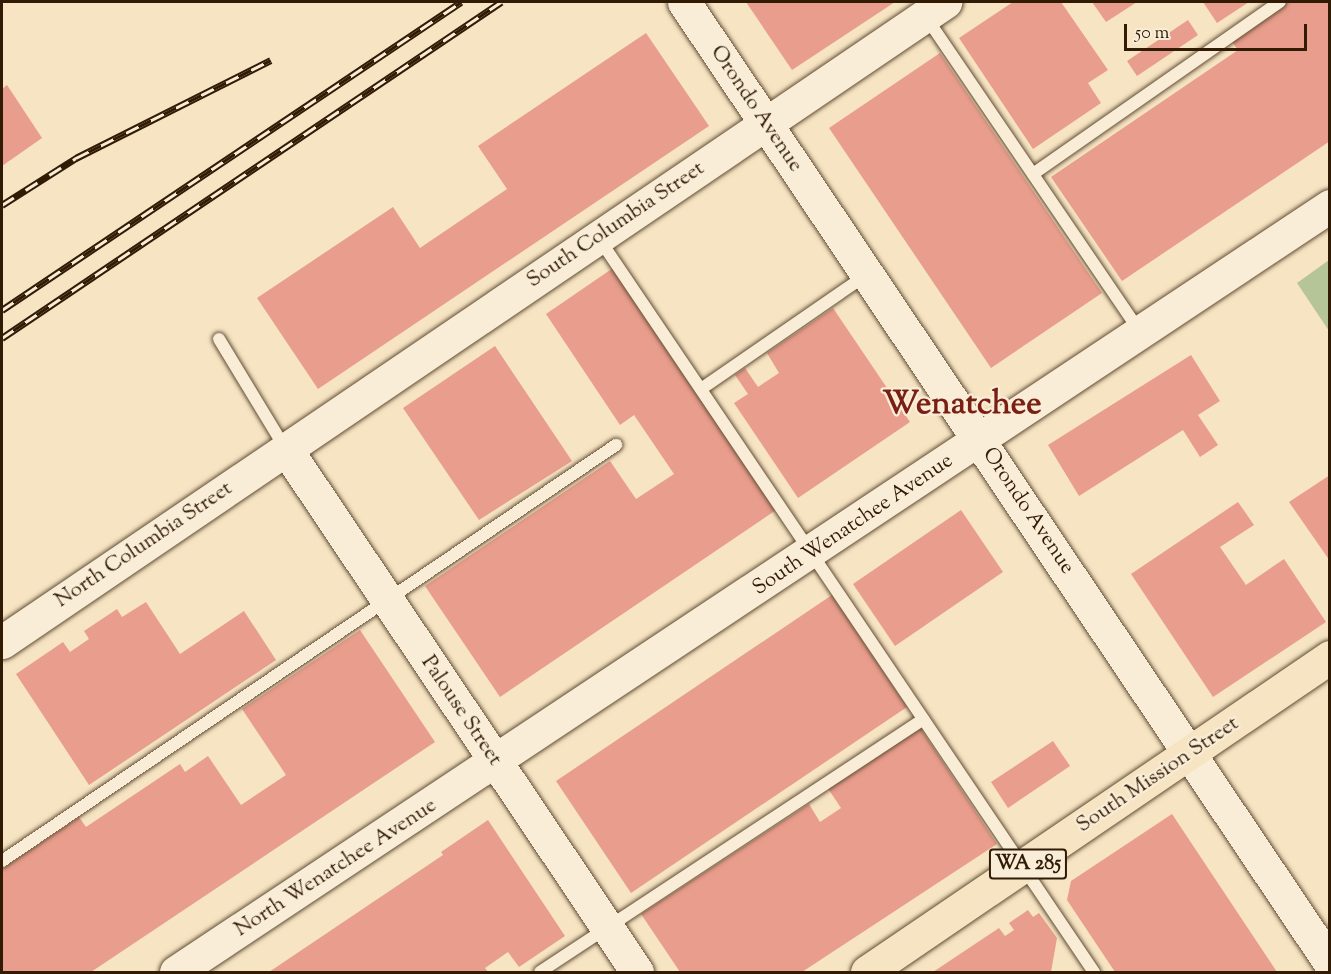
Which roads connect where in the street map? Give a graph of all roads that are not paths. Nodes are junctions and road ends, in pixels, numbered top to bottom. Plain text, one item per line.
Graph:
1 (684, 2) edge
2 (1280, 2) edge
3 (935, 8) edge
4 (766, 123) junction
5 (1034, 174) junction
6 (1329, 206) edge
7 (598, 237) junction
8 (868, 274) junction
9 (1142, 333) junction
10 (219, 339) dead end
11 (700, 389) junction
12 (980, 440) junction
13 (616, 445) dead end
14 (286, 448) junction
15 (811, 553) junction
16 (388, 602) junction
17 (2, 642) edge
18 (1329, 657) edge
19 (923, 719) junction
20 (1189, 755) junction
21 (496, 763) junction
22 (2, 861) edge
23 (1023, 867) junction
24 (607, 928) junction
25 (1329, 963) edge
26 (176, 972) edge
27 (540, 972) edge
28 (637, 972) edge
29 (867, 972) edge
30 (1094, 972) edge

1 - 4 main road, Orondo Avenue
2 - 5 lane
3 - 4 main road, South Columbia Street
3 - 5 lane
4 - 7 main road, South Columbia Street
4 - 8 main road, Orondo Avenue
5 - 9 lane
6 - 9 main road, South Wenatchee Avenue
7 - 11 lane
7 - 14 main road, South Columbia Street
8 - 11 lane
8 - 12 main road, Orondo Avenue
9 - 12 main road, South Wenatchee Avenue
10 - 14 lane
11 - 15 lane
12 - 15 main road, South Wenatchee Avenue
12 - 20 main road, Orondo Avenue
13 - 16 lane
14 - 16 main road, Palouse Street
14 - 17 main road, North Columbia Street
15 - 19 lane
15 - 21 main road, South Wenatchee Avenue
16 - 21 main road, Palouse Street
16 - 22 lane
18 - 20 main road, South Mission Street / WA 285
19 - 23 lane
19 - 24 lane
20 - 23 main road, South Mission Street / WA 285
20 - 25 main road, Orondo Avenue
21 - 24 main road, Palouse Street
21 - 26 main road, North Wenatchee Avenue
23 - 29 main road, South Mission Street / WA 285
23 - 30 lane
24 - 27 lane
24 - 28 main road, Palouse Street

